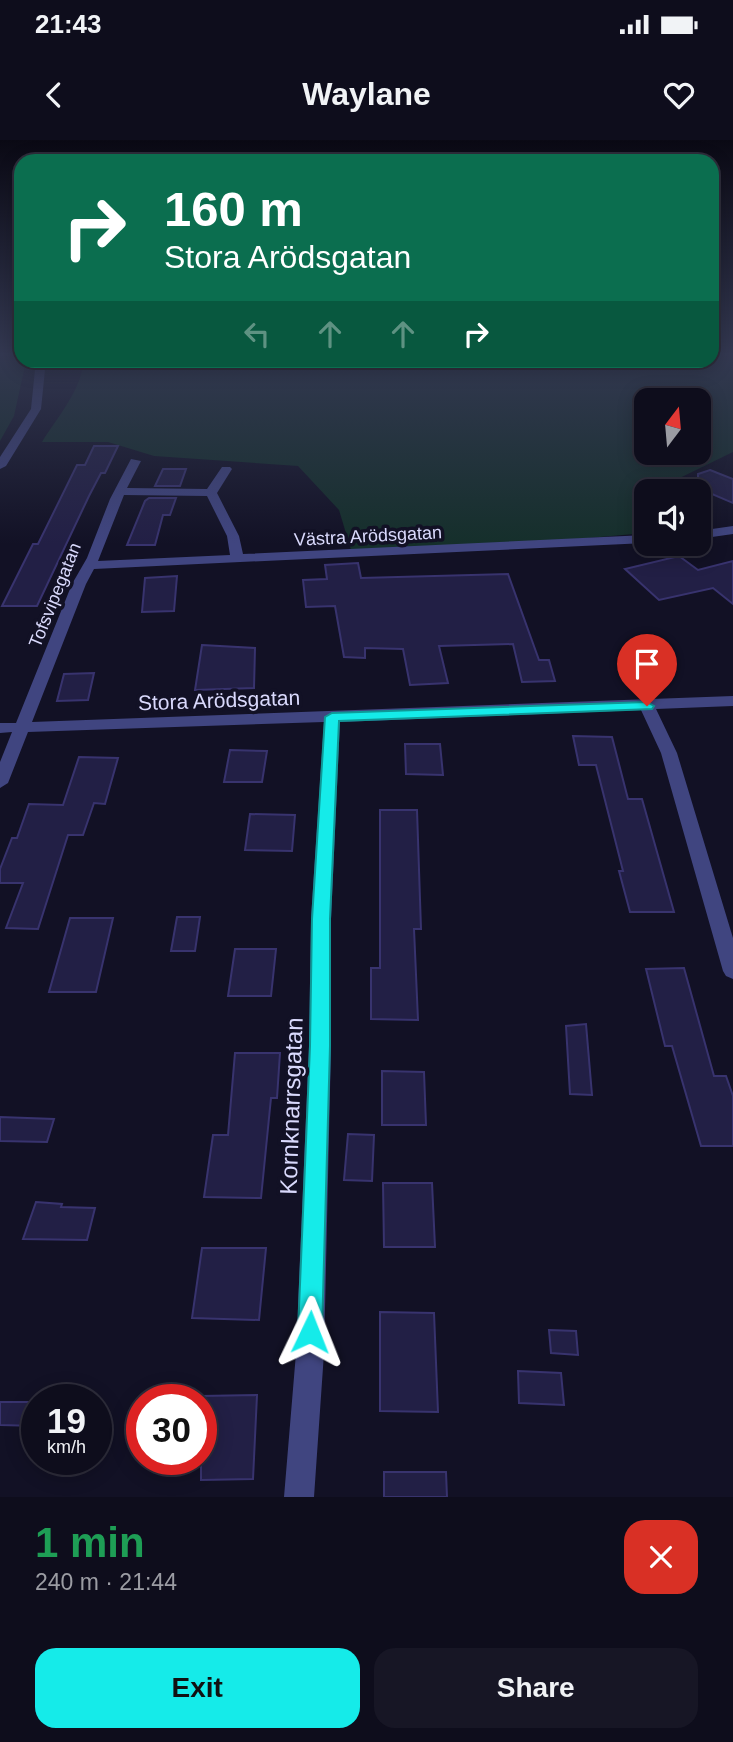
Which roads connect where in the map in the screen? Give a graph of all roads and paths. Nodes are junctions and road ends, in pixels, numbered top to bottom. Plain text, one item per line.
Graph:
1 (31, 417) edge
2 (135, 461) dead end
3 (0, 466) edge
4 (226, 469) dead end
5 (120, 491) junction
6 (211, 493) junction
7 (732, 531) edge
8 (711, 533) edge
9 (634, 540) edge
10 (238, 560) junction
11 (92, 565) junction
12 (733, 701) edge
13 (647, 706) junction
14 (332, 717) junction
15 (0, 727) edge
16 (24, 727) junction
17 (0, 783) edge
18 (733, 971) edge
19 (299, 1497) edge

1 - 3 street
2 - 5 street, Tofsvipegatan
4 - 6 street
5 - 6 street
5 - 11 street, Tofsvipegatan
6 - 10 street
7 - 8 street
9 - 10 street, Västra Arödsgatan
10 - 11 street, Västra Arödsgatan
11 - 16 street, Tofsvipegatan
12 - 13 street, Stora Arödsgatan
13 - 14 street, Stora Arödsgatan
13 - 18 street
14 - 16 street, Stora Arödsgatan
14 - 19 street, Kornknarrsgatan
15 - 16 street, Stora Arödsgatan
16 - 17 street, Tofsvipegatan

